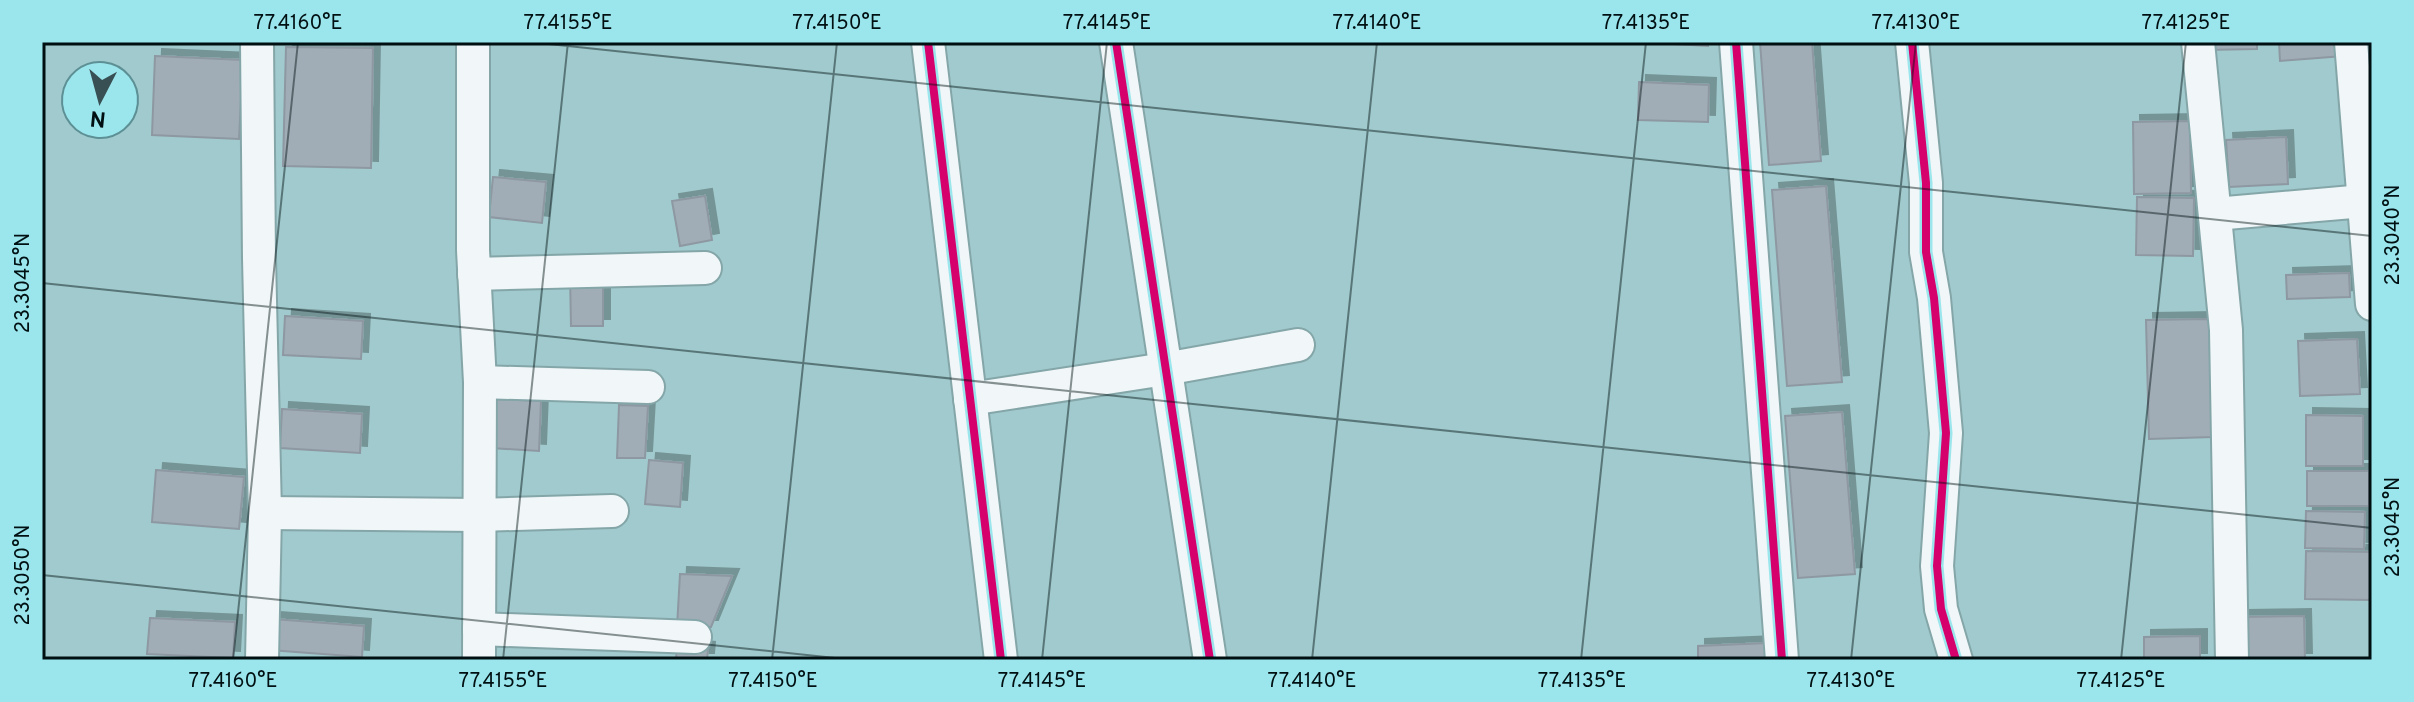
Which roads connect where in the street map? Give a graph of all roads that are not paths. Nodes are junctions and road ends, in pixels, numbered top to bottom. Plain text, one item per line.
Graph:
1 (257, 42) edge
2 (473, 42) edge
3 (928, 42) edge
4 (1116, 42) edge
5 (1736, 42) edge
6 (1912, 42) edge
7 (2198, 42) edge
8 (2351, 42) edge
9 (2364, 201) junction
10 (2215, 214) junction
11 (705, 268) dead end
12 (474, 274) junction
13 (2372, 304) edge
14 (1298, 345) dead end
15 (1165, 369) junction
16 (480, 382) junction
17 (648, 387) dead end
18 (970, 399) junction
19 (612, 511) dead end
20 (265, 513) junction
21 (479, 515) junction
22 (695, 637) dead end
23 (479, 644) edge
24 (262, 660) edge
25 (1001, 660) edge
26 (1210, 660) edge
27 (1782, 660) edge
28 (1956, 660) edge
29 (2232, 660) edge

1 - 20 street
2 - 12 street
3 - 18 street
4 - 15 street
5 - 27 street
6 - 28 street
7 - 10 street
8 - 9 street
9 - 10 street
9 - 13 street
10 - 29 street
11 - 12 street
12 - 16 street
14 - 15 street
15 - 18 street
15 - 26 street
16 - 17 street
16 - 21 street
18 - 25 street
19 - 21 street
20 - 21 street
20 - 24 street
21 - 23 street
22 - 23 street

